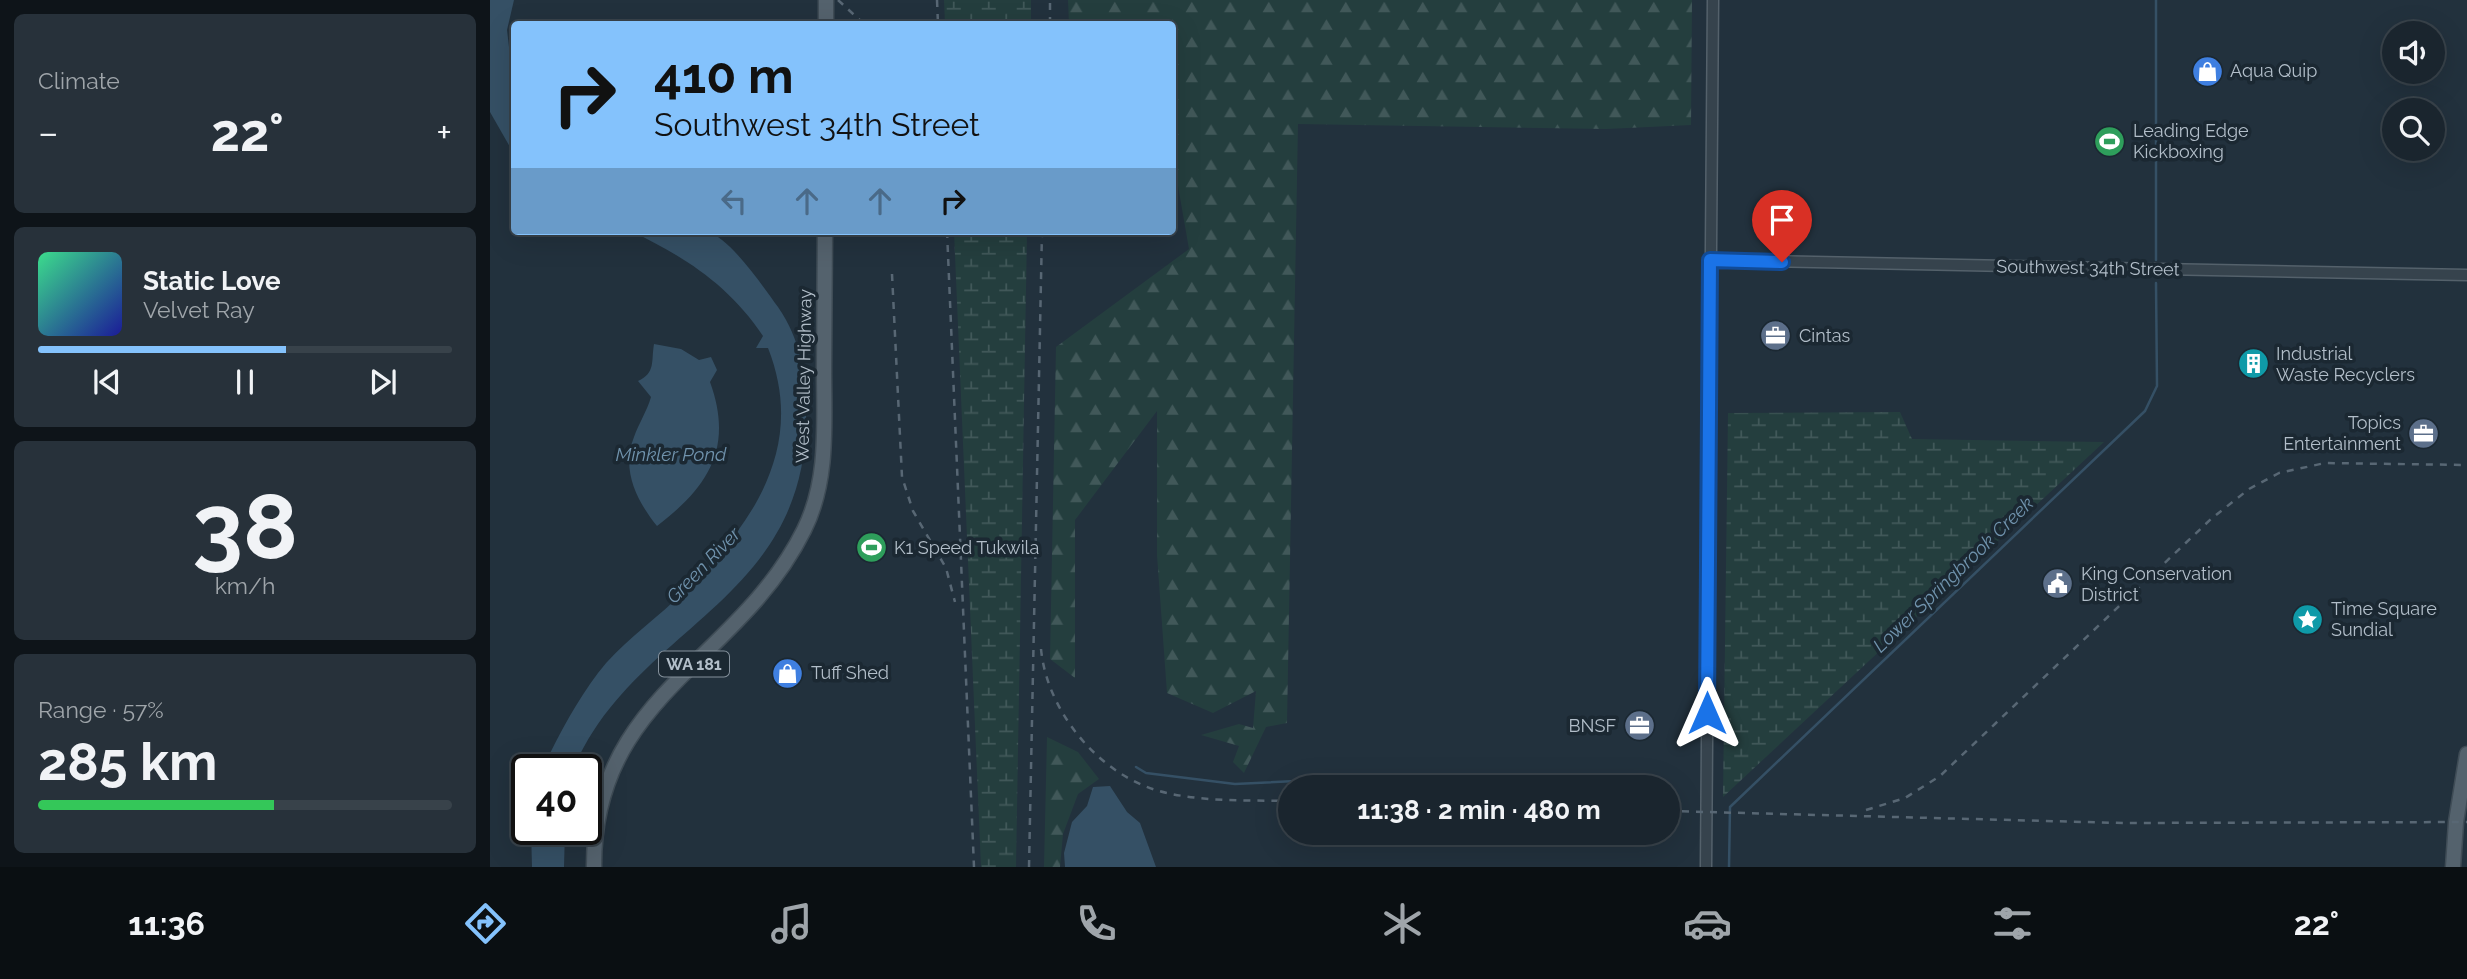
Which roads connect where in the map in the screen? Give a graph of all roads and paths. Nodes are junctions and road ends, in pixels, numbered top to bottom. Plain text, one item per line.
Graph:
1 (826, 0) edge
2 (1713, 0) edge
3 (826, 21) edge
4 (825, 235) edge
5 (1710, 260) junction
6 (2467, 275) edge
7 (2467, 754) edge
8 (594, 867) edge
9 (1706, 867) edge
10 (2453, 867) edge

1 - 3 main road
2 - 5 street
4 - 8 main road, West Valley Highway / WA 181
5 - 6 street, Southwest 34th Street
5 - 9 street
7 - 10 main road

